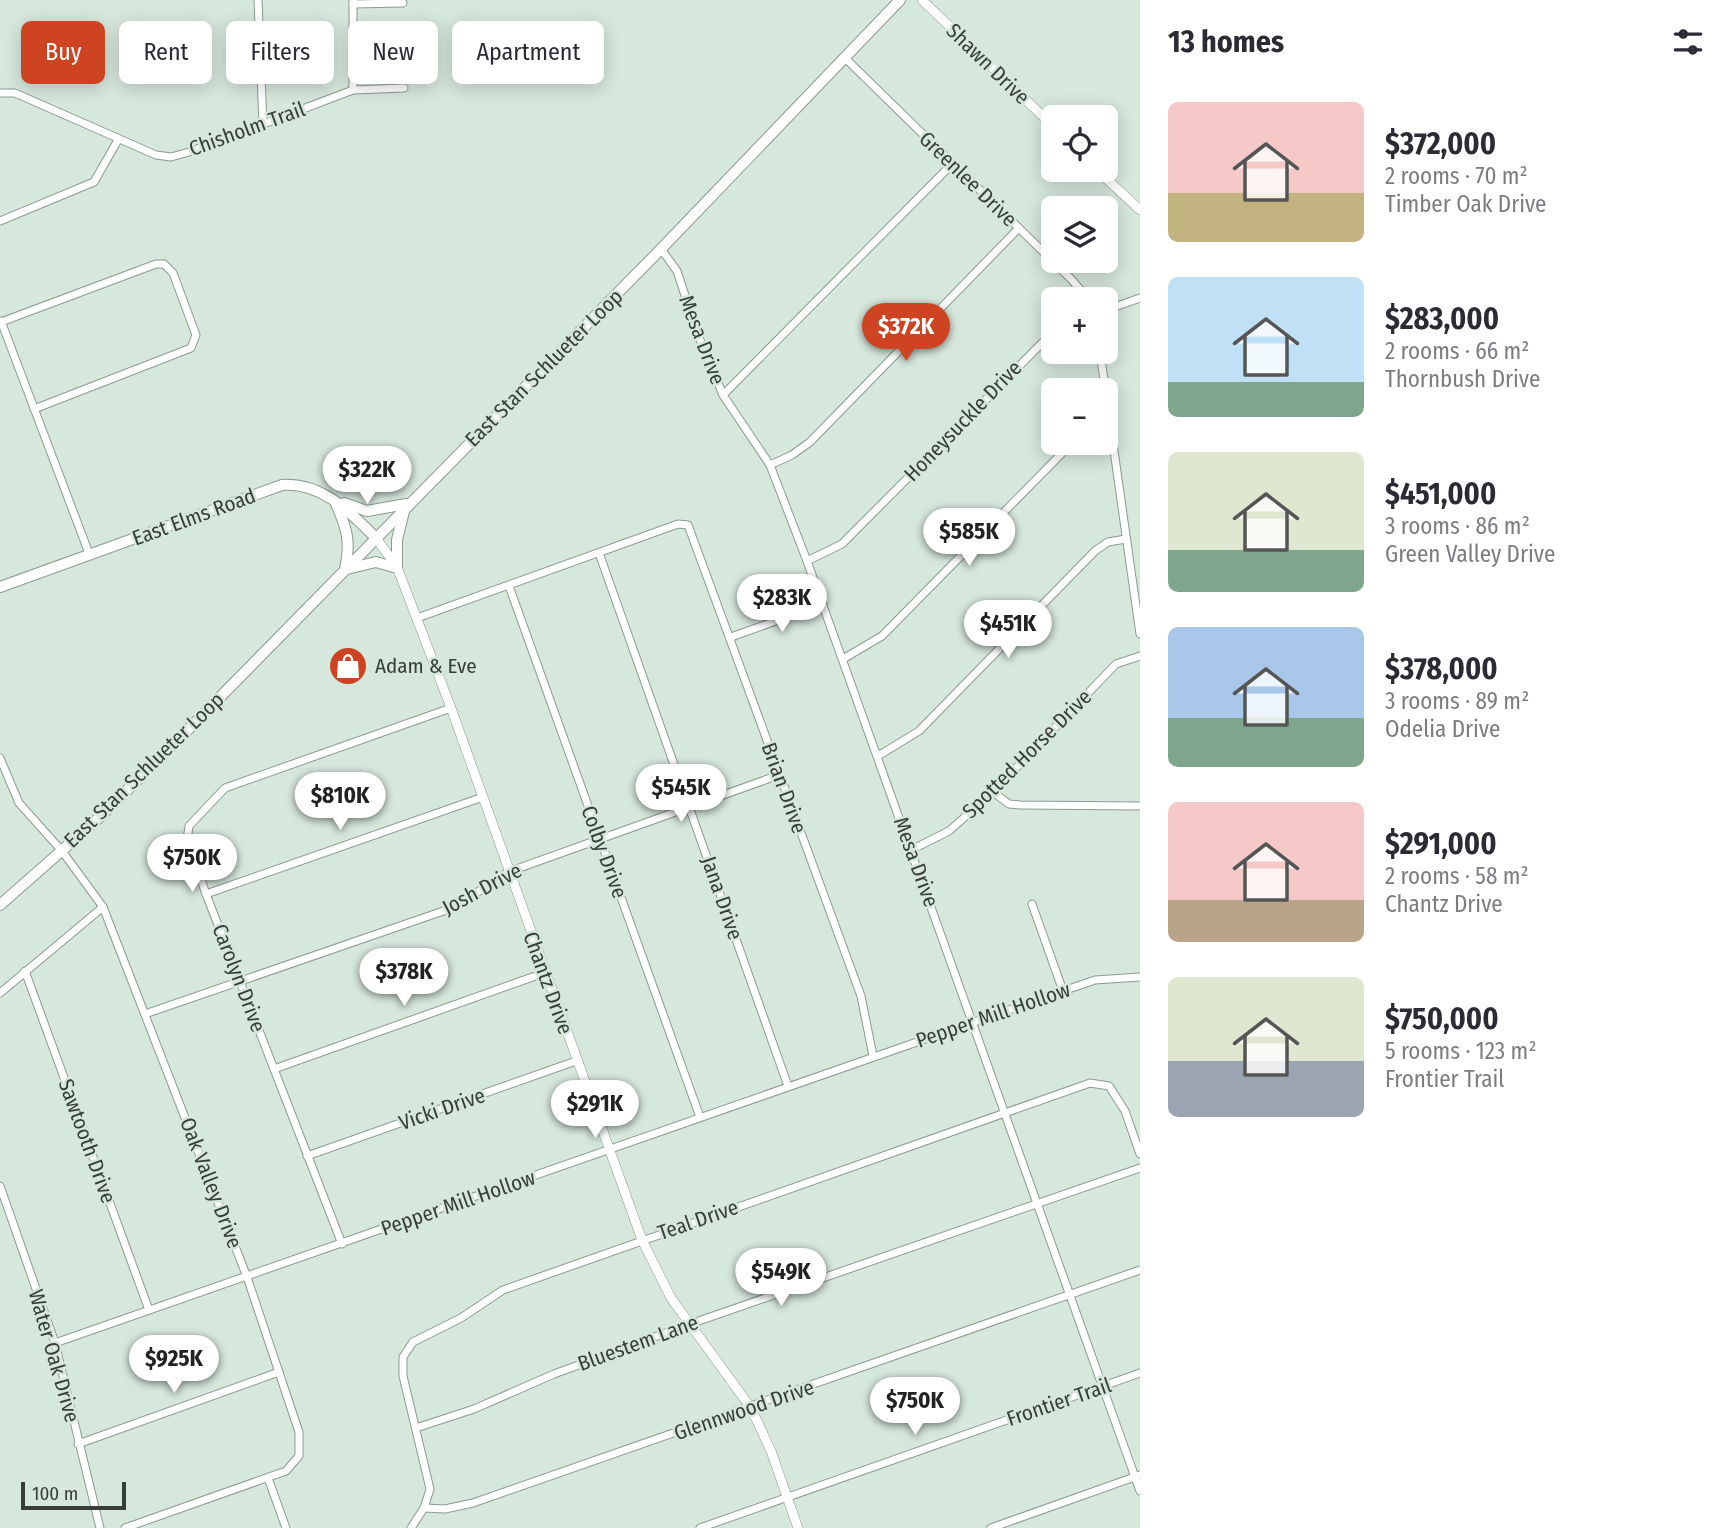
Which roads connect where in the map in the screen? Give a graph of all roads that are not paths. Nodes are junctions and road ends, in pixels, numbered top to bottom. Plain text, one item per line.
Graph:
1 (258, 0) edge
2 (900, 0) edge
3 (922, 0) edge
4 (353, 2) edge
5 (403, 3) dead end
6 (846, 59) junction
7 (404, 88) dead end
8 (353, 90) junction
9 (0, 93) edge
10 (1041, 114) edge
11 (262, 124) junction
12 (118, 140) junction
13 (952, 164) junction
14 (1110, 182) edge
15 (1140, 210) edge
16 (0, 221) edge
17 (1019, 228) junction
18 (661, 249) junction
19 (1076, 287) edge
20 (1140, 298) edge
21 (1118, 306) edge
22 (1, 320) edge
23 (1041, 344) edge
24 (723, 395) junction
25 (34, 409) junction
26 (1060, 455) edge
27 (1114, 455) edge
28 (770, 465) junction
29 (335, 501) junction
30 (408, 505) junction
31 (376, 538) junction
32 (1126, 539) junction
33 (599, 553) junction
34 (90, 556) junction
35 (807, 561) junction
36 (397, 567) junction
37 (344, 570) junction
38 (509, 586) junction
39 (0, 587) edge
40 (823, 604) junction
41 (417, 618) junction
42 (1140, 635) edge
43 (731, 638) junction
44 (1140, 656) edge
45 (843, 659) junction
46 (451, 708) junction
47 (878, 756) junction
48 (0, 758) edge
49 (779, 775) junction
50 (993, 792) junction
51 (483, 797) junction
52 (1140, 806) edge
53 (690, 807) junction
54 (599, 839) junction
55 (911, 850) junction
56 (62, 851) junction
57 (508, 872) junction
58 (206, 894) junction
59 (1032, 904) dead end
60 (0, 905) edge
61 (103, 907) junction
62 (25, 971) junction
63 (544, 974) junction
64 (1140, 977) edge
65 (241, 982) junction
66 (1063, 991) junction
67 (0, 993) edge
68 (145, 1014) junction
69 (973, 1022) junction
70 (873, 1056) junction
71 (576, 1061) junction
72 (274, 1069) junction
73 (788, 1086) junction
74 (1007, 1112) junction
75 (700, 1117) junction
76 (609, 1150) junction
77 (1140, 1154) edge
78 (307, 1156) junction
79 (1140, 1168) edge
80 (0, 1186) edge
81 (1038, 1205) junction
82 (642, 1240) junction
83 (342, 1244) junction
84 (1140, 1270) edge
85 (247, 1277) junction
86 (1069, 1295) junction
87 (149, 1310) junction
88 (690, 1324) junction
89 (55, 1343) junction
90 (279, 1372) junction
91 (1140, 1373) edge
92 (1101, 1387) junction
93 (751, 1408) junction
94 (416, 1428) junction
95 (78, 1444) junction
96 (1138, 1476) edge
97 (268, 1478) junction
98 (1140, 1491) edge
99 (788, 1496) junction
100 (424, 1508) junction
101 (100, 1528) edge
102 (125, 1528) edge
103 (286, 1528) edge
104 (411, 1528) edge
105 (700, 1528) edge
106 (799, 1528) edge
107 (991, 1528) edge

1 - 11 street
2 - 6 main road, East Stan Schlueter Loop
3 - 10 street, Shawn Drive
4 - 5 street
4 - 8 street
6 - 13 street, Greenlee Drive
6 - 18 main road, East Stan Schlueter Loop
7 - 8 street, Chisholm Trail
8 - 11 street, Chisholm Trail
9 - 12 street, Chisholm Trail
11 - 12 street, Chisholm Trail
12 - 16 street
13 - 17 street, Greenlee Drive
13 - 24 street
14 - 15 street
17 - 19 street, Greenlee Drive
17 - 28 street
18 - 24 street, Mesa Drive
18 - 30 main road, East Stan Schlueter Loop
20 - 21 street
22 - 25 street
22 - 25 street
23 - 35 street, Honeysuckle Drive
24 - 28 street, Mesa Drive
25 - 34 street
26 - 45 street
27 - 32 street
28 - 35 street, Mesa Drive
29 - 30 main road
29 - 31 main road, East Elms Road
29 - 34 main road, East Elms Road
29 - 37 main road
30 - 31 main road, East Stan Schlueter Loop
30 - 36 main road
31 - 36 street, Chantz Drive
31 - 37 main road, East Stan Schlueter Loop
32 - 42 street
32 - 47 street
33 - 38 street
33 - 43 street, Brian Drive
33 - 53 street, Jana Drive
34 - 39 main road, East Elms Road
35 - 40 street, Mesa Drive
36 - 37 main road
36 - 41 street, Chantz Drive
37 - 56 main road, East Stan Schlueter Loop
38 - 41 street
38 - 54 street, Colby Drive
40 - 43 street
40 - 45 street, Mesa Drive
41 - 46 street, Chantz Drive
43 - 49 street, Brian Drive
44 - 50 street, Spotted Horse Drive
45 - 47 street, Mesa Drive
46 - 51 street, Chantz Drive
46 - 58 street, Carolyn Drive
47 - 55 street, Mesa Drive
48 - 56 street, Oak Valley Drive
49 - 53 street, Josh Drive
49 - 70 street, Brian Drive
50 - 52 street
50 - 55 street, Spotted Horse Drive
51 - 57 street, Chantz Drive
51 - 58 street
53 - 54 street, Josh Drive
53 - 73 street, Jana Drive
54 - 57 street, Josh Drive
54 - 75 street, Colby Drive
55 - 69 street, Mesa Drive
56 - 60 main road, East Stan Schlueter Loop
56 - 61 street, Oak Valley Drive
57 - 63 street, Chantz Drive
57 - 65 street, Josh Drive
58 - 65 street, Carolyn Drive
59 - 66 street
61 - 62 street
61 - 68 street, Oak Valley Drive
62 - 67 street
62 - 87 street, Sawtooth Drive
63 - 71 street, Chantz Drive
63 - 72 street
64 - 66 street, Pepper Mill Hollow
65 - 68 street, Josh Drive
65 - 72 street, Carolyn Drive
66 - 69 street, Pepper Mill Hollow
68 - 85 street, Oak Valley Drive
69 - 70 street, Pepper Mill Hollow
69 - 74 street, Mesa Drive
70 - 73 street, Pepper Mill Hollow
71 - 76 street, Chantz Drive
71 - 78 street, Vicki Drive
72 - 78 street, Carolyn Drive
73 - 75 street, Pepper Mill Hollow
74 - 77 street, Teal Drive
74 - 81 street, Mesa Drive
74 - 82 street, Teal Drive
75 - 76 street, Pepper Mill Hollow
76 - 82 street, Chantz Drive
76 - 83 street, Pepper Mill Hollow
78 - 83 street, Carolyn Drive
79 - 81 street, Bluestem Lane
80 - 89 street, Water Oak Drive
81 - 86 street, Mesa Drive
81 - 88 street, Bluestem Lane
82 - 88 street, Chantz Drive
82 - 94 street, Teal Drive
83 - 85 street, Pepper Mill Hollow
84 - 86 street, Glennwood Drive
85 - 87 street, Pepper Mill Hollow
85 - 90 street, Oak Valley Drive
86 - 92 street, Mesa Drive
86 - 93 street, Glennwood Drive
87 - 89 street, Pepper Mill Hollow
88 - 93 street, Chantz Drive
88 - 94 street, Bluestem Lane
89 - 95 street, Water Oak Drive
90 - 95 street
90 - 97 street, Oak Valley Drive
91 - 92 street, Frontier Trail
92 - 96 street, Mesa Drive
92 - 99 street, Frontier Trail
93 - 99 street, Chantz Drive
93 - 100 street, Glennwood Drive
94 - 100 street, Teal Drive
95 - 101 street, Water Oak Drive
96 - 98 street, Mesa Drive
96 - 107 street
97 - 102 street, Oak Valley Drive
97 - 103 street
99 - 105 street, Frontier Trail
99 - 106 street, Chantz Drive
100 - 104 street, Teal Drive

